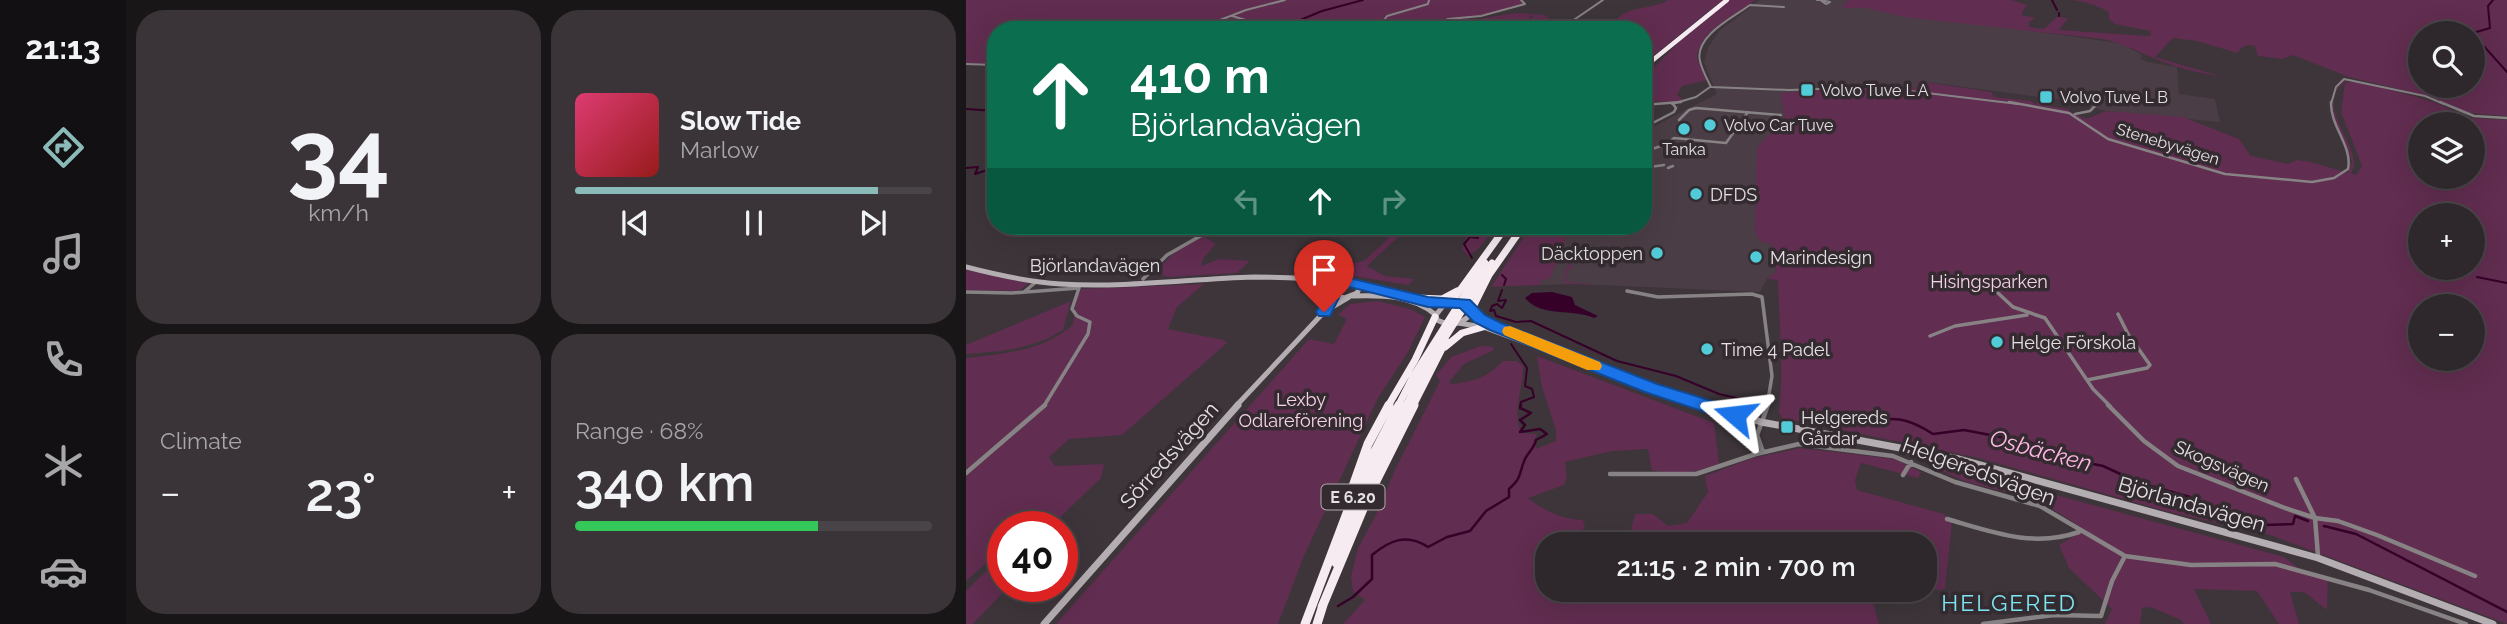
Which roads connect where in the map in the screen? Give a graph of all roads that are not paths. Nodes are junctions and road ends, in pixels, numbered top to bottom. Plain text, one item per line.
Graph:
1 (1285, 0) edge
2 (1429, 0) edge
3 (1521, 0) edge
4 (1602, 0) edge
5 (1727, 0) edge
6 (1756, 2) edge
7 (1784, 6) dead end
8 (1230, 15) junction
9 (1216, 21) edge
10 (1250, 21) edge
11 (1382, 21) edge
12 (1444, 21) edge
13 (1572, 21) edge
14 (1656, 58) junction
15 (1652, 61) edge
16 (1652, 63) edge
17 (966, 64) edge
18 (987, 65) edge
19 (1711, 87) junction
20 (2098, 103) dead end
21 (1673, 104) junction
22 (1652, 105) edge
23 (1748, 112) junction
24 (2073, 114) junction
25 (1781, 115) dead end
26 (2507, 118) edge
27 (1679, 120) dead end
28 (1652, 123) edge
29 (1652, 149) edge
30 (1664, 165) dead end
31 (1673, 166) dead end
32 (1652, 167) edge
33 (1668, 168) dead end
34 (1201, 235) edge
35 (1500, 235) edge
36 (1506, 235) edge
37 (1514, 235) edge
38 (1514, 235) edge
39 (966, 267) edge
40 (997, 275) joint
41 (1307, 278) junction
42 (1037, 281) junction
43 (1141, 282) junction
44 (1350, 282) junction
45 (1360, 285) junction
46 (1980, 285) dead end
47 (1338, 286) junction
48 (1463, 286) junction
49 (1079, 288) junction
50 (1627, 291) dead end
51 (1024, 292) junction
52 (1334, 293) junction
53 (966, 294) edge
54 (1351, 296) junction
55 (1415, 298) junction
56 (1449, 304) junction
57 (1472, 310) junction
58 (1324, 312) junction
59 (2029, 314) junction
60 (2118, 314) dead end
61 (1435, 316) junction
62 (1457, 323) junction
63 (1483, 327) junction
64 (1930, 336) dead end
65 (1442, 351) junction
66 (1591, 365) junction
67 (1418, 375) junction
68 (2087, 380) junction
69 (1761, 422) junction
70 (1763, 452) junction
71 (1911, 462) junction
72 (966, 473) edge
73 (1610, 474) dead end
74 (1903, 475) dead end
75 (2296, 479) dead end
76 (1348, 508) junction
77 (2315, 518) junction
78 (1947, 519) dead end
79 (2079, 531) junction
80 (2125, 556) junction
81 (2318, 558) junction
82 (2475, 576) dead end
83 (1322, 607) junction
84 (1044, 624) edge
85 (1305, 624) edge
86 (1317, 624) edge
87 (1983, 624) edge
88 (2466, 624) edge
89 (2493, 624) edge

1 - 8 street
2 - 11 street
3 - 12 street
4 - 13 street
5 - 14 highway
6 - 7 street
6 - 19 street
8 - 9 street
8 - 10 street
14 - 15 highway
14 - 16 highway
17 - 18 street
19 - 21 street
19 - 24 street, Stenebyvägen
20 - 24 street
21 - 22 street
21 - 28 street
23 - 25 street
23 - 27 street
23 - 29 street
24 - 26 street, Stenebyvägen
30 - 32 street
31 - 33 street
34 - 43 street
35 - 48 highway
36 - 67 highway, E 6.20, bridge
37 - 67 highway, E 6.20, bridge
38 - 57 highway
39 - 40 street, Björlandavägen
40 - 42 street, Björlandavägen
41 - 43 street, Björlandavägen
41 - 44 street, Björlandavägen
41 - 47 street, Björlandavägen
42 - 43 street, Björlandavägen
42 - 51 street
43 - 49 street, Björlandavägen
44 - 45 street
44 - 47 street
45 - 54 street
45 - 55 street
46 - 59 street, Skogsvägen
47 - 52 street
48 - 55 highway
48 - 56 highway
49 - 51 street, Björlandavägen
49 - 72 street
50 - 69 street
51 - 53 street, Björlandavägen
52 - 54 street
52 - 58 street, Sörredsvägen
54 - 58 street, Sörredsvägen
54 - 61 street
55 - 56 street
56 - 57 street, Björlandavägen
56 - 61 street
57 - 62 street
57 - 66 street, Björlandavägen
58 - 84 street, Sörredsvägen
59 - 64 street
59 - 68 street, Skogsvägen
60 - 68 street
61 - 62 street, Björlandavägen
61 - 76 highway
62 - 63 street, Björlandavägen
62 - 65 highway
63 - 65 highway
63 - 66 street, Björlandavägen
65 - 83 highway
66 - 69 street, Björlandavägen
67 - 76 highway, E 6.20
67 - 83 highway, E 6.20
68 - 77 street, Skogsvägen
69 - 70 street
69 - 81 street, Björlandavägen
70 - 71 street, Helgeredsvägen
70 - 73 street, Helgeredsvägen
71 - 74 street
71 - 79 street, Helgeredsvägen
75 - 77 street, Skogsvägen
76 - 85 highway, E 6.20
77 - 81 street, Skogsvägen
77 - 82 street, Skogsvägen
78 - 79 street
79 - 80 street, Helgeredsvägen
80 - 87 street
80 - 88 street, Helgeredsvägen
81 - 89 street, Björlandavägen
83 - 86 highway, E 6.20

